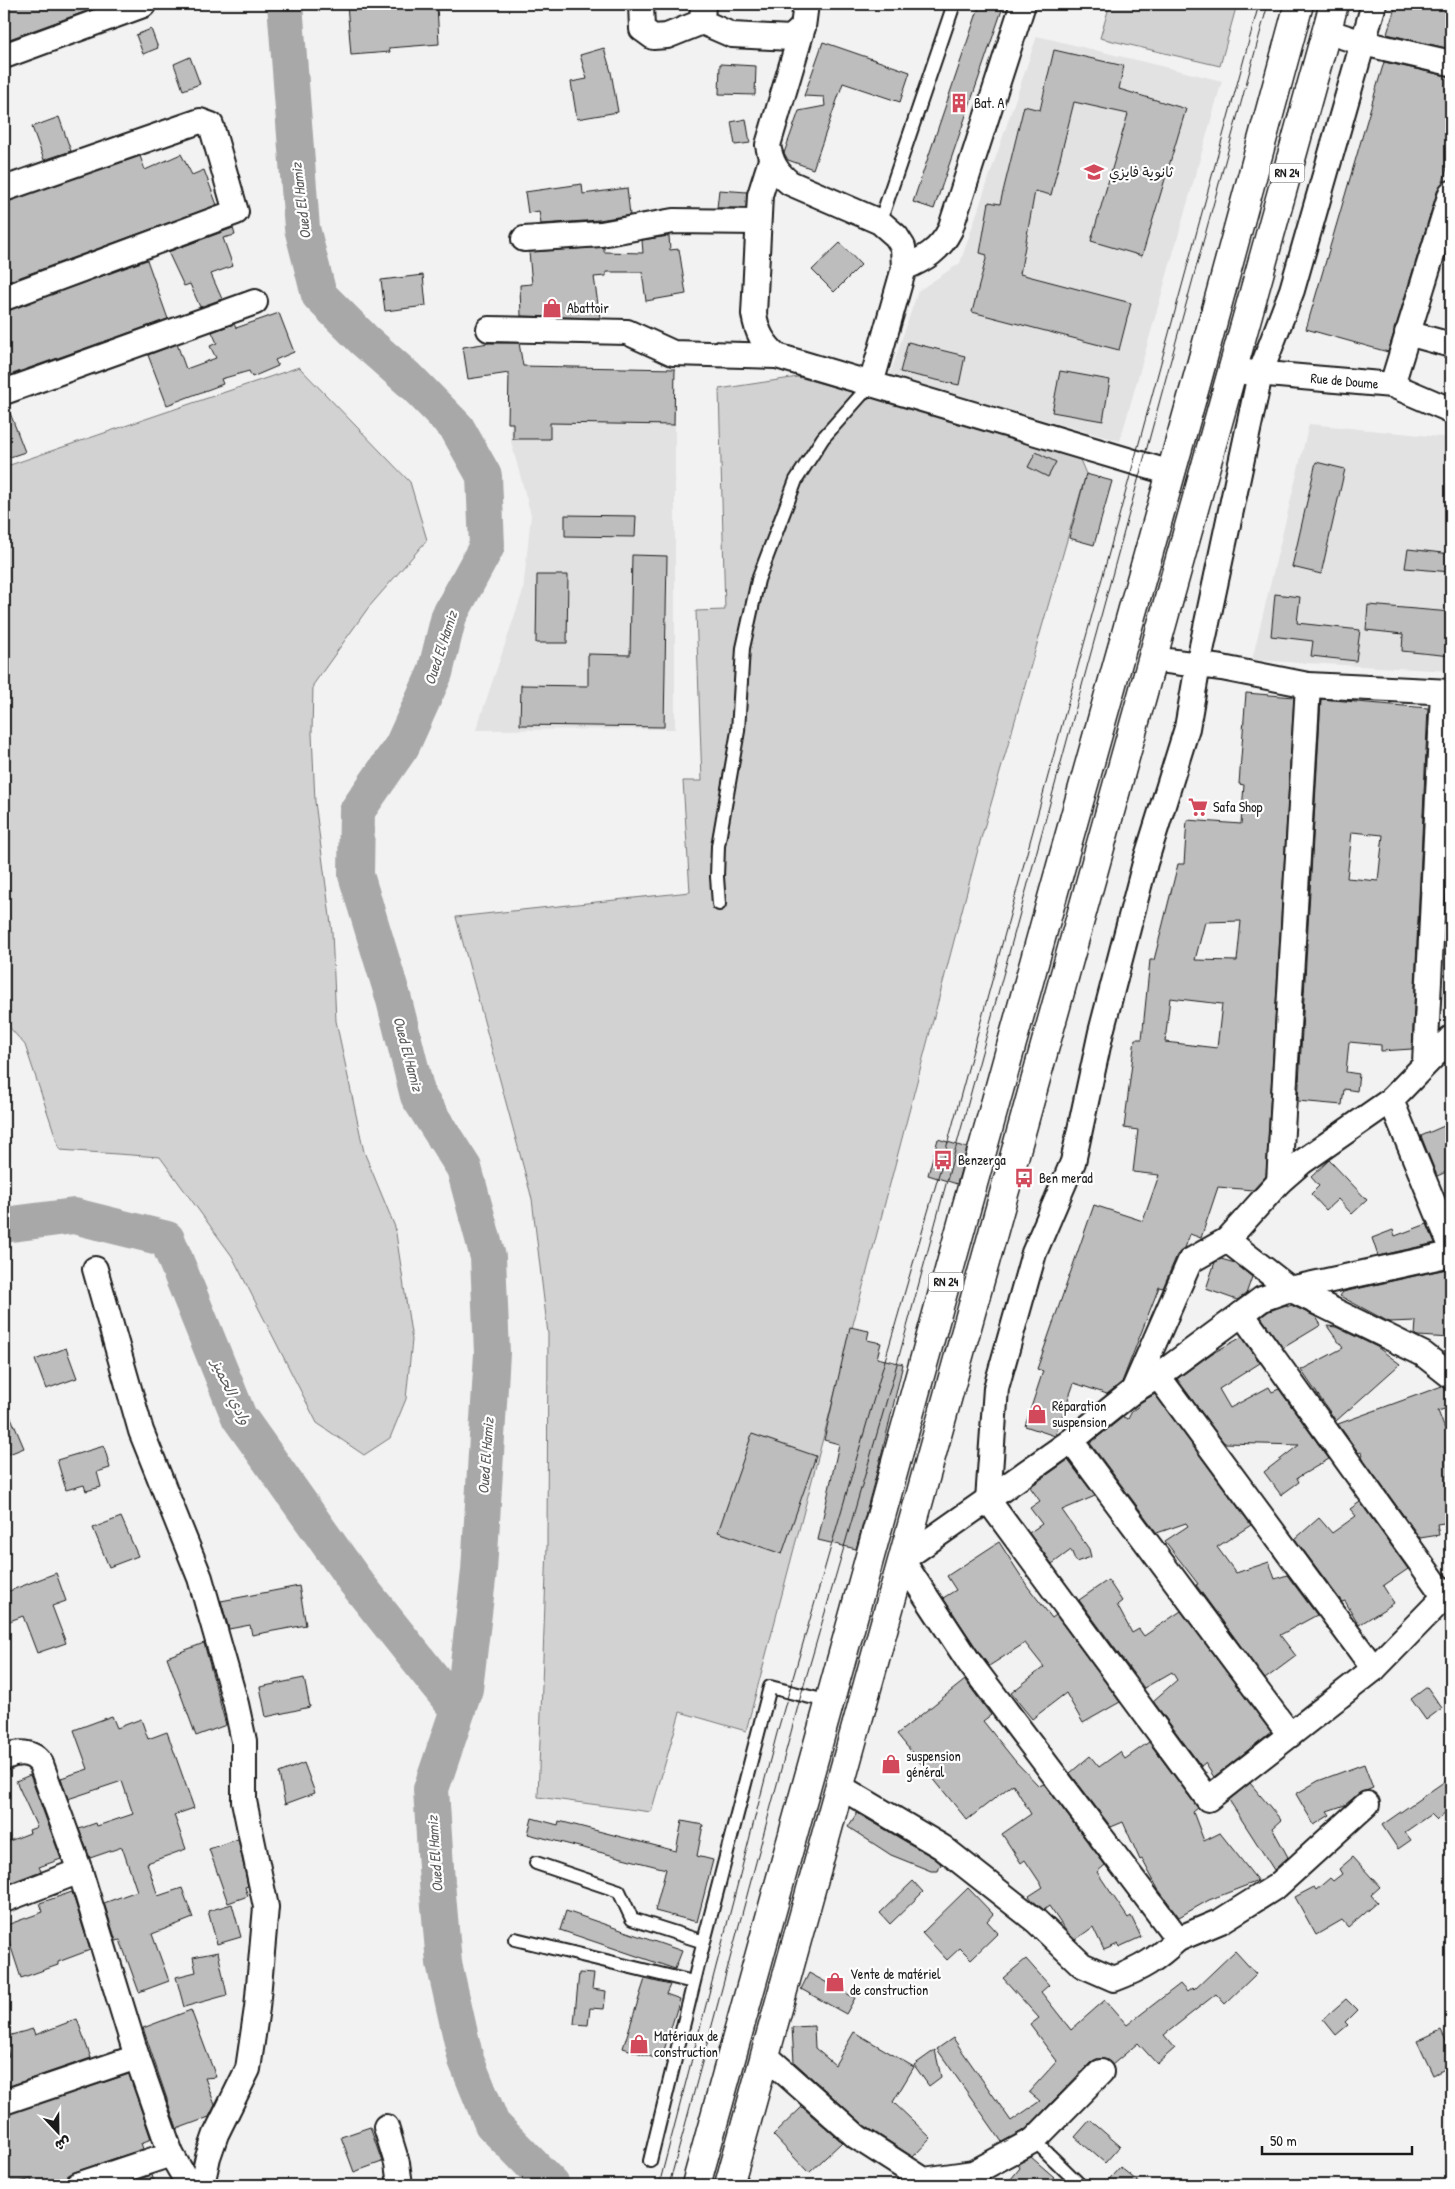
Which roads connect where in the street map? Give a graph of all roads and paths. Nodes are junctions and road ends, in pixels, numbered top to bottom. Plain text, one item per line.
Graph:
1 (641, 4) edge
2 (806, 4) edge
3 (954, 4) edge
4 (1023, 4) edge
5 (1299, 4) edge
6 (1334, 4) edge
7 (1374, 4) edge
8 (143, 5) edge
9 (703, 13) edge
10 (803, 27) junction
11 (1326, 31) junction
12 (1362, 43) junction
13 (4, 56) edge
14 (1451, 61) edge
15 (770, 160) junction
16 (4, 189) edge
17 (1451, 194) edge
18 (758, 222) junction
19 (880, 222) junction
20 (524, 239) dead end
21 (904, 268) junction
22 (4, 298) edge
23 (255, 302) dead end
24 (489, 329) dead end
25 (1407, 332) junction
26 (1210, 334) junction
27 (1240, 343) junction
28 (1451, 345) edge
29 (777, 356) junction
30 (1260, 374) junction
31 (1230, 379) junction
32 (1197, 380) junction
33 (871, 384) junction
34 (1392, 385) junction
35 (4, 392) edge
36 (1451, 412) edge
37 (1171, 474) junction
38 (1152, 659) junction
39 (1198, 665) junction
40 (1308, 685) junction
41 (1447, 692) edge
42 (719, 904) dead end
43 (1451, 1038) edge
44 (1425, 1063) junction
45 (1391, 1100) junction
46 (1279, 1182) junction
47 (1227, 1240) junction
48 (1451, 1246) edge
49 (1451, 1254) edge
50 (95, 1270) dead end
51 (1290, 1289) junction
52 (1242, 1314) junction
53 (1158, 1376) junction
54 (1451, 1376) edge
55 (1133, 1391) junction
56 (1071, 1440) junction
57 (988, 1500) junction
58 (902, 1560) junction
59 (1448, 1594) edge
60 (1374, 1669) junction
61 (830, 1702) junction
62 (1290, 1735) junction
63 (4, 1758) edge
64 (839, 1786) junction
65 (1367, 1804) dead end
66 (536, 1863) dead end
67 (80, 1871) junction
68 (4, 1900) edge
69 (514, 1938) dead end
70 (1178, 1939) junction
71 (704, 1942) junction
72 (694, 1982) junction
73 (765, 2055) junction
74 (137, 2057) junction
75 (1101, 2072) dead end
76 (4, 2102) edge
77 (386, 2127) dead end
78 (1034, 2140) junction
79 (171, 2154) junction
80 (650, 2161) dead end
81 (927, 2183) edge
82 (78, 2185) edge
83 (189, 2185) edge
84 (205, 2185) edge
85 (400, 2185) edge
86 (696, 2185) edge
87 (729, 2185) edge
88 (1080, 2185) edge

1 - 9 street
2 - 10 street
3 - 19 lane
4 - 21 street
5 - 26 main road, RN 24
6 - 11 main road, RN 24
7 - 12 street
8 - 13 street
9 - 10 street
10 - 15 street
11 - 12 street
11 - 27 main road, RN 24
12 - 14 street
12 - 30 street
15 - 18 street
15 - 19 street
16 - 22 street
17 - 25 street
18 - 20 street
18 - 29 street
19 - 21 street
21 - 33 street
23 - 35 street
24 - 29 street
25 - 28 street
25 - 34 street
26 - 27 main road
26 - 32 main road, RN 24
27 - 31 main road, RN 24
29 - 33 street
30 - 31 street, Rue de Doume
30 - 34 street, Rue de Doume
30 - 39 street
31 - 32 main road
31 - 38 main road, RN 24
32 - 37 main road, RN 24
33 - 37 street
33 - 42 lane
34 - 36 street, Rue de Doume
37 - 61 main road, RN 24
38 - 39 street
38 - 58 main road, RN 24
39 - 40 street
39 - 57 street
40 - 41 street
40 - 46 street
41 - 44 street
43 - 44 street
44 - 45 street
45 - 46 street
45 - 48 street
46 - 47 street
47 - 51 street
47 - 55 street
49 - 51 street
50 - 84 street
51 - 52 street
51 - 54 street
52 - 53 street
52 - 59 street
53 - 55 street
53 - 60 street
55 - 56 street
56 - 57 street
56 - 62 street
57 - 58 street
57 - 62 street
58 - 64 main road, RN 24
58 - 70 street
59 - 60 street
60 - 62 street
61 - 71 lane
61 - 86 main road, RN 24
63 - 67 street
64 - 70 street
64 - 73 main road, RN 24
65 - 70 street
66 - 71 lane
67 - 68 street
67 - 74 street
69 - 72 lane
71 - 72 lane
72 - 80 lane
73 - 81 street
73 - 87 main road, RN 24
74 - 76 street
74 - 79 street
75 - 78 street
77 - 85 street
78 - 81 street
78 - 88 lane
79 - 82 street
79 - 83 street

